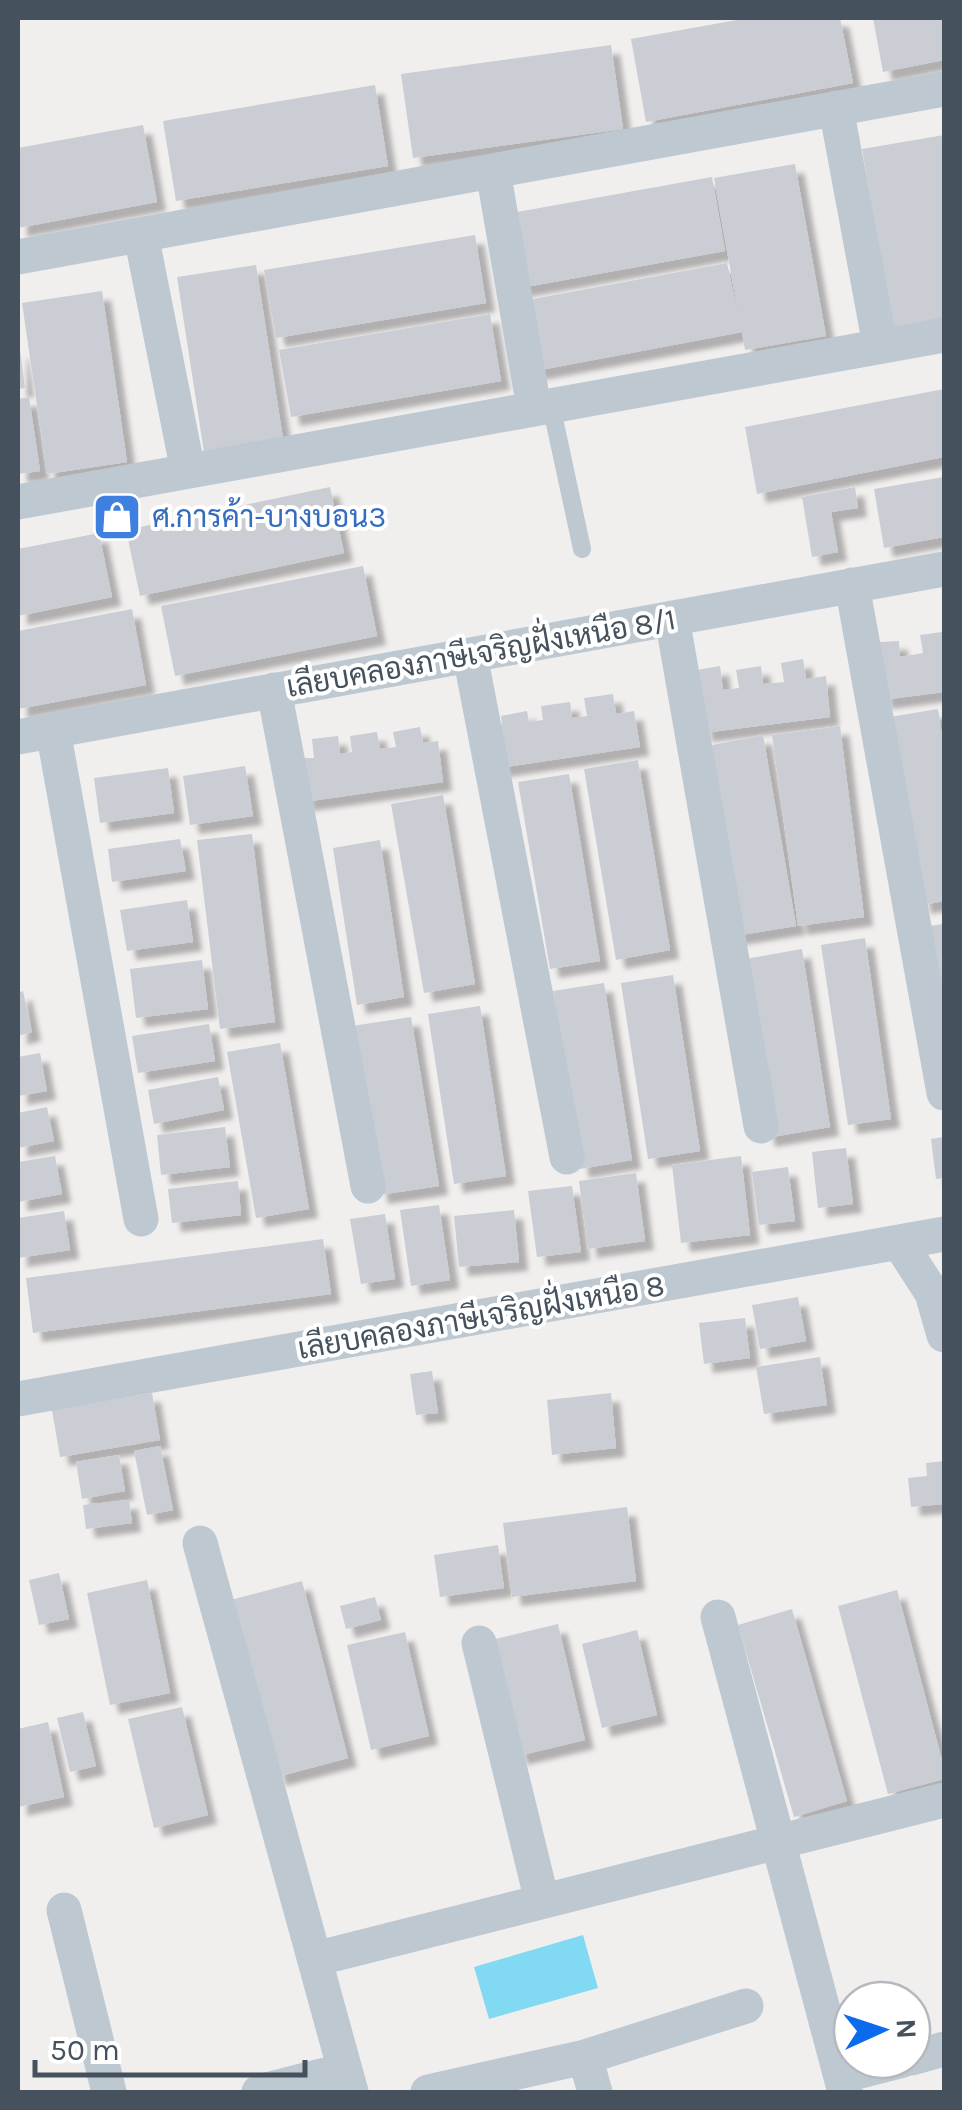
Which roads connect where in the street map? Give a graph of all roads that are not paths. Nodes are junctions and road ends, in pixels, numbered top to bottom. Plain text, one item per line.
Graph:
1 (944, 89) edge
2 (836, 108) junction
3 (493, 171) junction
4 (141, 235) junction
5 (18, 257) edge
6 (944, 334) edge
7 (880, 345) junction
8 (543, 406) junction
9 (188, 471) junction
10 (18, 502) edge
11 (582, 549) dead end
12 (944, 569) edge
13 (852, 586) junction
14 (672, 618) junction
15 (470, 655) junction
16 (274, 690) junction
17 (52, 730) junction
18 (18, 737) edge
19 (944, 1093) edge
20 (761, 1126) dead end
21 (566, 1157) dead end
22 (368, 1186) dead end
23 (142, 1219) dead end
24 (944, 1234) edge
25 (900, 1242) junction
26 (944, 1335) edge
27 (18, 1399) edge
28 (200, 1543) dead end
29 (718, 1617) dead end
30 (479, 1643) dead end
31 (944, 1800) edge
32 (780, 1842) junction
33 (542, 1902) junction
34 (64, 1910) dead end
35 (315, 1960) junction
36 (746, 2006) dead end
37 (584, 2057) junction
38 (348, 2081) edge
39 (843, 2084) edge
40 (109, 2092) edge
41 (259, 2092) edge
42 (428, 2092) edge
43 (596, 2092) edge

1 - 2 street
2 - 3 street
2 - 7 street
3 - 4 street
3 - 8 street
4 - 5 street
4 - 9 street
6 - 7 street
7 - 8 street
8 - 9 street
8 - 11 lane
9 - 10 street
12 - 13 street, เลียบคลองภาษีเจริญฝั่งเหนือ 8/1
13 - 14 street, เลียบคลองภาษีเจริญฝั่งเหนือ 8/1
13 - 19 street
14 - 15 street, เลียบคลองภาษีเจริญฝั่งเหนือ 8/1
14 - 20 street
15 - 16 street, เลียบคลองภาษีเจริญฝั่งเหนือ 8/1
15 - 21 street
16 - 17 street, เลียบคลองภาษีเจริญฝั่งเหนือ 8/1
16 - 22 street
17 - 18 street, เลียบคลองภาษีเจริญฝั่งเหนือ 8/1
17 - 23 street
24 - 25 street, เลียบคลองภาษีเจริญฝั่งเหนือ 8
25 - 26 street
25 - 27 street, เลียบคลองภาษีเจริญฝั่งเหนือ 8
28 - 35 street
29 - 32 street
30 - 33 street
31 - 32 street
32 - 33 street
32 - 39 street
33 - 35 street
34 - 40 street
35 - 38 street
36 - 37 street
37 - 42 street
37 - 43 street
38 - 41 street

